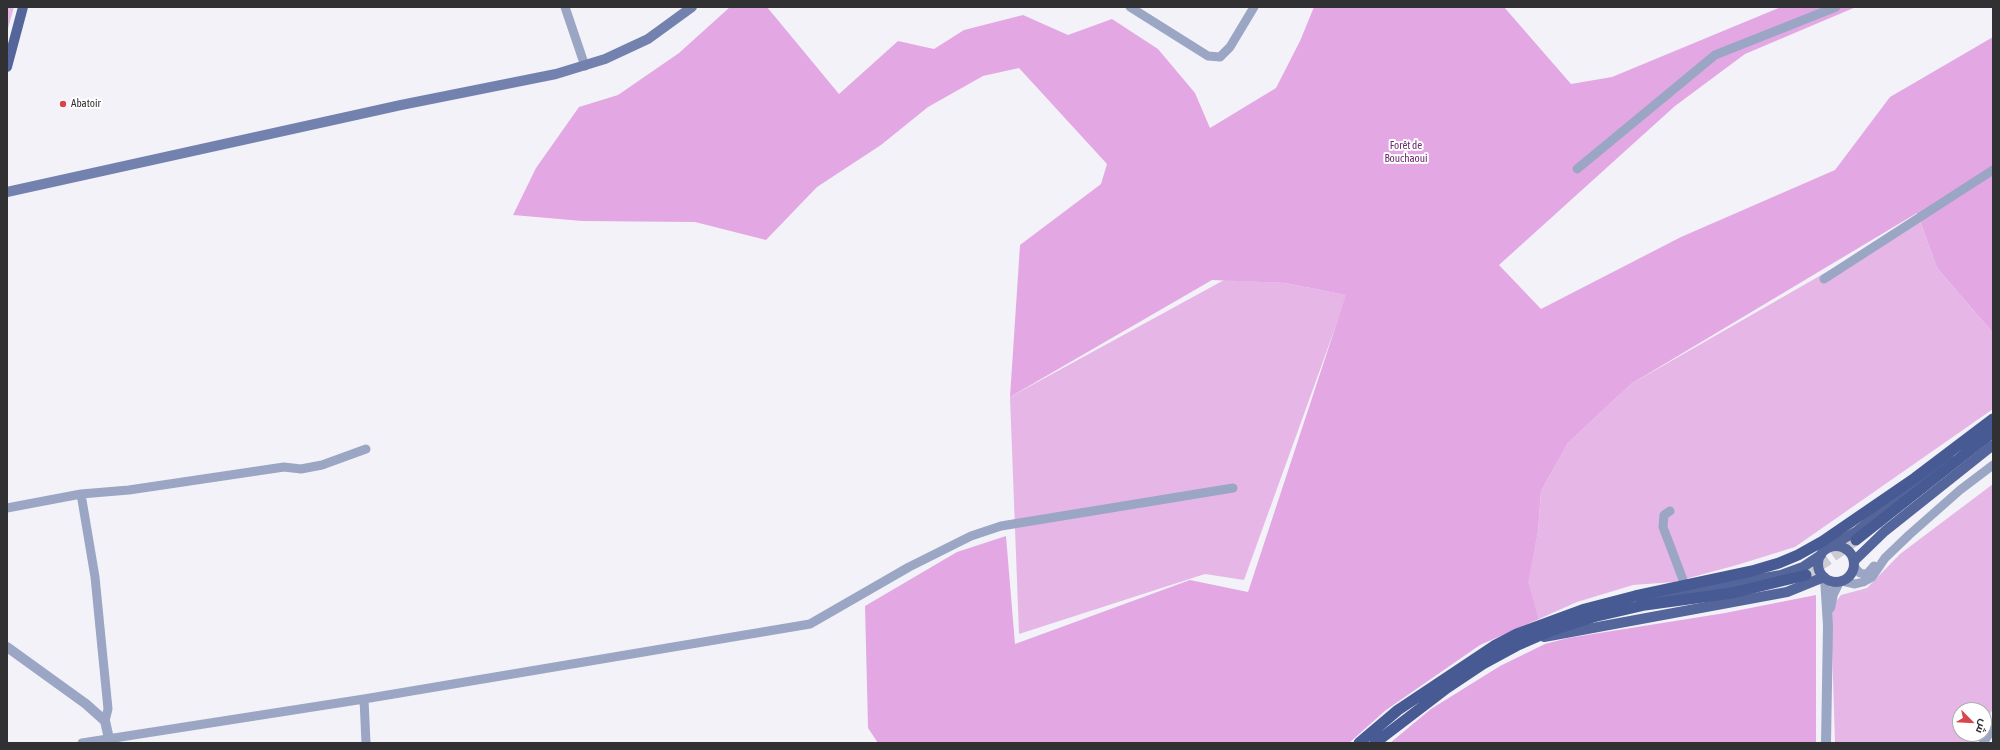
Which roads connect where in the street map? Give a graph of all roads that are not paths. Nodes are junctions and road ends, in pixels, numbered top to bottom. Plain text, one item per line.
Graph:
1 (23, 7) edge
2 (565, 7) edge
3 (692, 7) edge
4 (1130, 7) edge
5 (1254, 7) edge
6 (1836, 7) edge
7 (585, 66) junction
8 (7, 67) edge
9 (1577, 169) dead end
10 (1993, 170) edge
11 (7, 192) edge
12 (1824, 279) dead end
13 (1993, 419) edge
14 (1993, 425) edge
15 (1993, 432) edge
16 (1993, 445) edge
17 (366, 449) dead end
18 (1993, 465) edge
19 (1233, 488) dead end
20 (81, 494) junction
21 (7, 508) edge
22 (1670, 511) dead end
23 (1909, 535) junction
24 (1856, 540) tunnel mouth
25 (1829, 547) junction
26 (1821, 555) junction
27 (1854, 564) junction
28 (1806, 575) tunnel mouth
29 (1825, 578) junction
30 (1840, 581) junction
31 (1685, 585) junction
32 (1609, 603) junction
33 (1828, 626) junction
34 (1530, 640) junction
35 (7, 647) edge
36 (364, 699) junction
37 (105, 721) junction
38 (1993, 728) edge
39 (110, 741) edge
40 (82, 743) edge
41 (366, 743) edge
42 (1359, 743) edge
43 (1375, 743) edge
44 (1826, 743) edge
45 (1983, 743) edge

1 - 8 main road
2 - 7 street
3 - 7 main road
4 - 5 street
6 - 9 street
7 - 11 main road
10 - 12 street
13 - 31 highway
14 - 25 main road
15 - 24 highway
16 - 27 main road
17 - 20 street
18 - 23 street
19 - 36 street
20 - 21 street
20 - 37 street
22 - 31 street
23 - 27 street
23 - 30 street
25 - 26 main road
25 - 27 main road
26 - 29 main road
26 - 32 main road
27 - 30 main road
28 - 34 highway
29 - 30 main road
29 - 33 street
29 - 34 main road
30 - 33 street
31 - 32 highway
32 - 42 highway
33 - 44 street
34 - 43 highway
35 - 37 street
36 - 39 street
36 - 41 street
37 - 39 street
38 - 45 street
39 - 40 street

